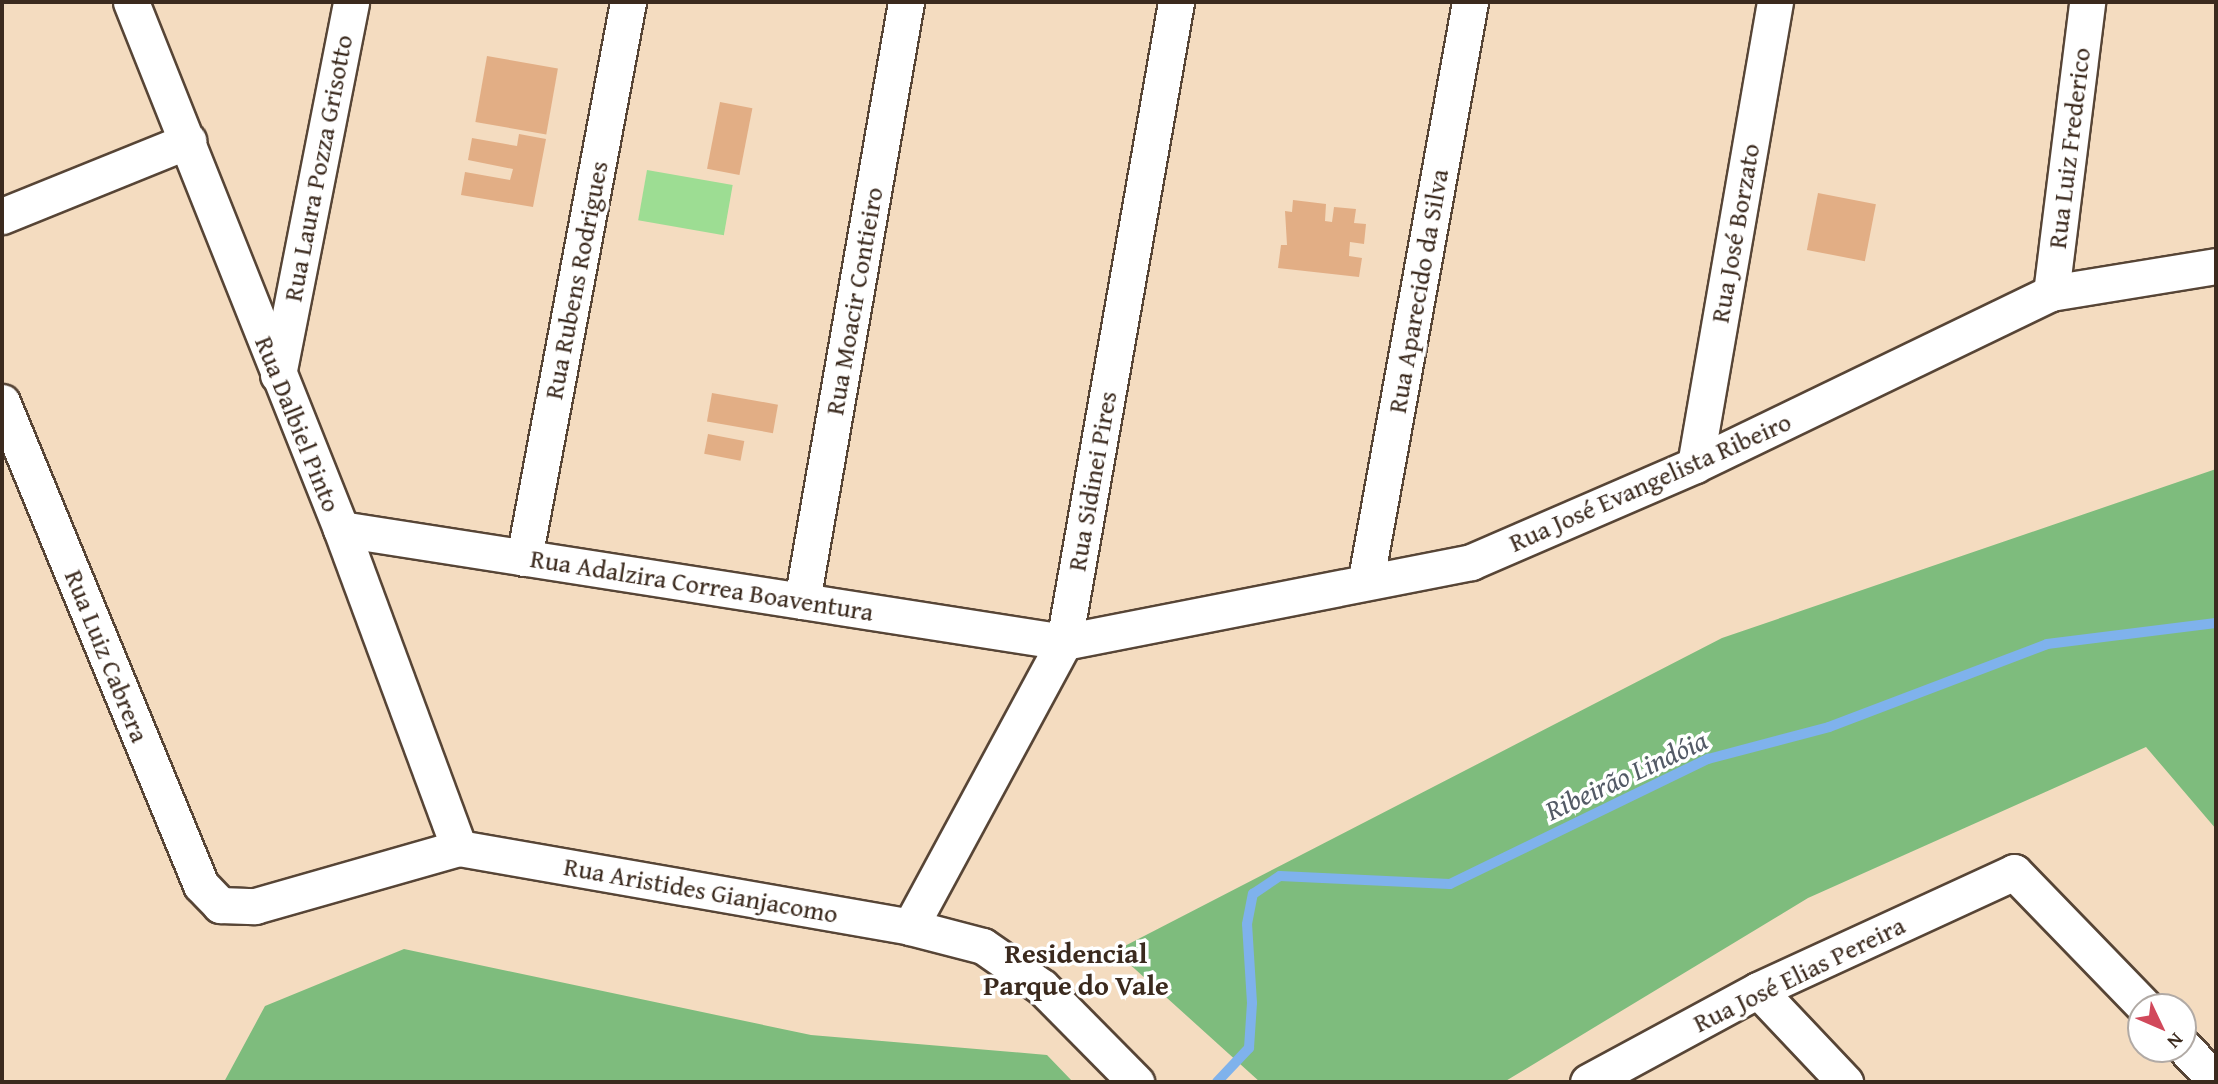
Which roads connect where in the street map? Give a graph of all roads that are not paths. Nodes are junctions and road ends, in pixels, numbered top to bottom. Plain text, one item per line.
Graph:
1 (131, 2) edge
2 (351, 2) edge
3 (628, 2) edge
4 (906, 2) edge
5 (1176, 2) edge
6 (1471, 2) edge
7 (1775, 2) edge
8 (2087, 2) edge
9 (188, 141) junction
10 (2, 216) edge
11 (2216, 266) edge
12 (2051, 293) junction
13 (278, 375) junction
14 (2, 402) edge
15 (1695, 465) junction
16 (341, 529) junction
17 (524, 558) junction
18 (1366, 579) junction
19 (802, 601) junction
20 (1064, 642) junction
21 (459, 848) junction
22 (220, 905) joint
23 (910, 927) junction
24 (1758, 990) junction
25 (2131, 993) edge
26 (2197, 1061) edge
27 (2216, 1081) edge
28 (1136, 1082) edge
29 (1588, 1082) edge
30 (1845, 1082) edge

1 - 9 street, Rua Dalbiel Pinto
2 - 13 street, Rua Laura Pozza Grisotto
3 - 17 street, Rua Rubens Rodrigues
4 - 19 street, Rua Moacir Contieiro
5 - 20 street, Rua Sidinei Pires
6 - 18 street, Rua Aparecido da Silva
7 - 15 street, Rua José Borzato
8 - 12 street, Rua Luiz Frederico
9 - 10 street
9 - 13 street, Rua Dalbiel Pinto
11 - 12 street, Rua José Evangelista Ribeiro
12 - 15 street, Rua José Evangelista Ribeiro
13 - 16 street, Rua Dalbiel Pinto
14 - 22 street, Rua Luiz Cabrera
15 - 18 street, Rua José Evangelista Ribeiro
16 - 17 street, Rua Adalzira Correa Boaventura
16 - 21 street, Rua Dalbiel Pinto
17 - 19 street, Rua Adalzira Correa Boaventura
18 - 20 street, Rua José Evangelista Ribeiro
19 - 20 street, Rua Adalzira Correa Boaventura
20 - 23 street, Rua Sidinei Pires
21 - 22 street, Rua Aristides Gianjacomo
21 - 23 street, Rua Aristides Gianjacomo
23 - 28 street, Rua Aristides Gianjacomo
24 - 25 street, Rua José Elias Pereira
24 - 29 street, Rua José Elias Pereira
24 - 30 street
26 - 27 street

